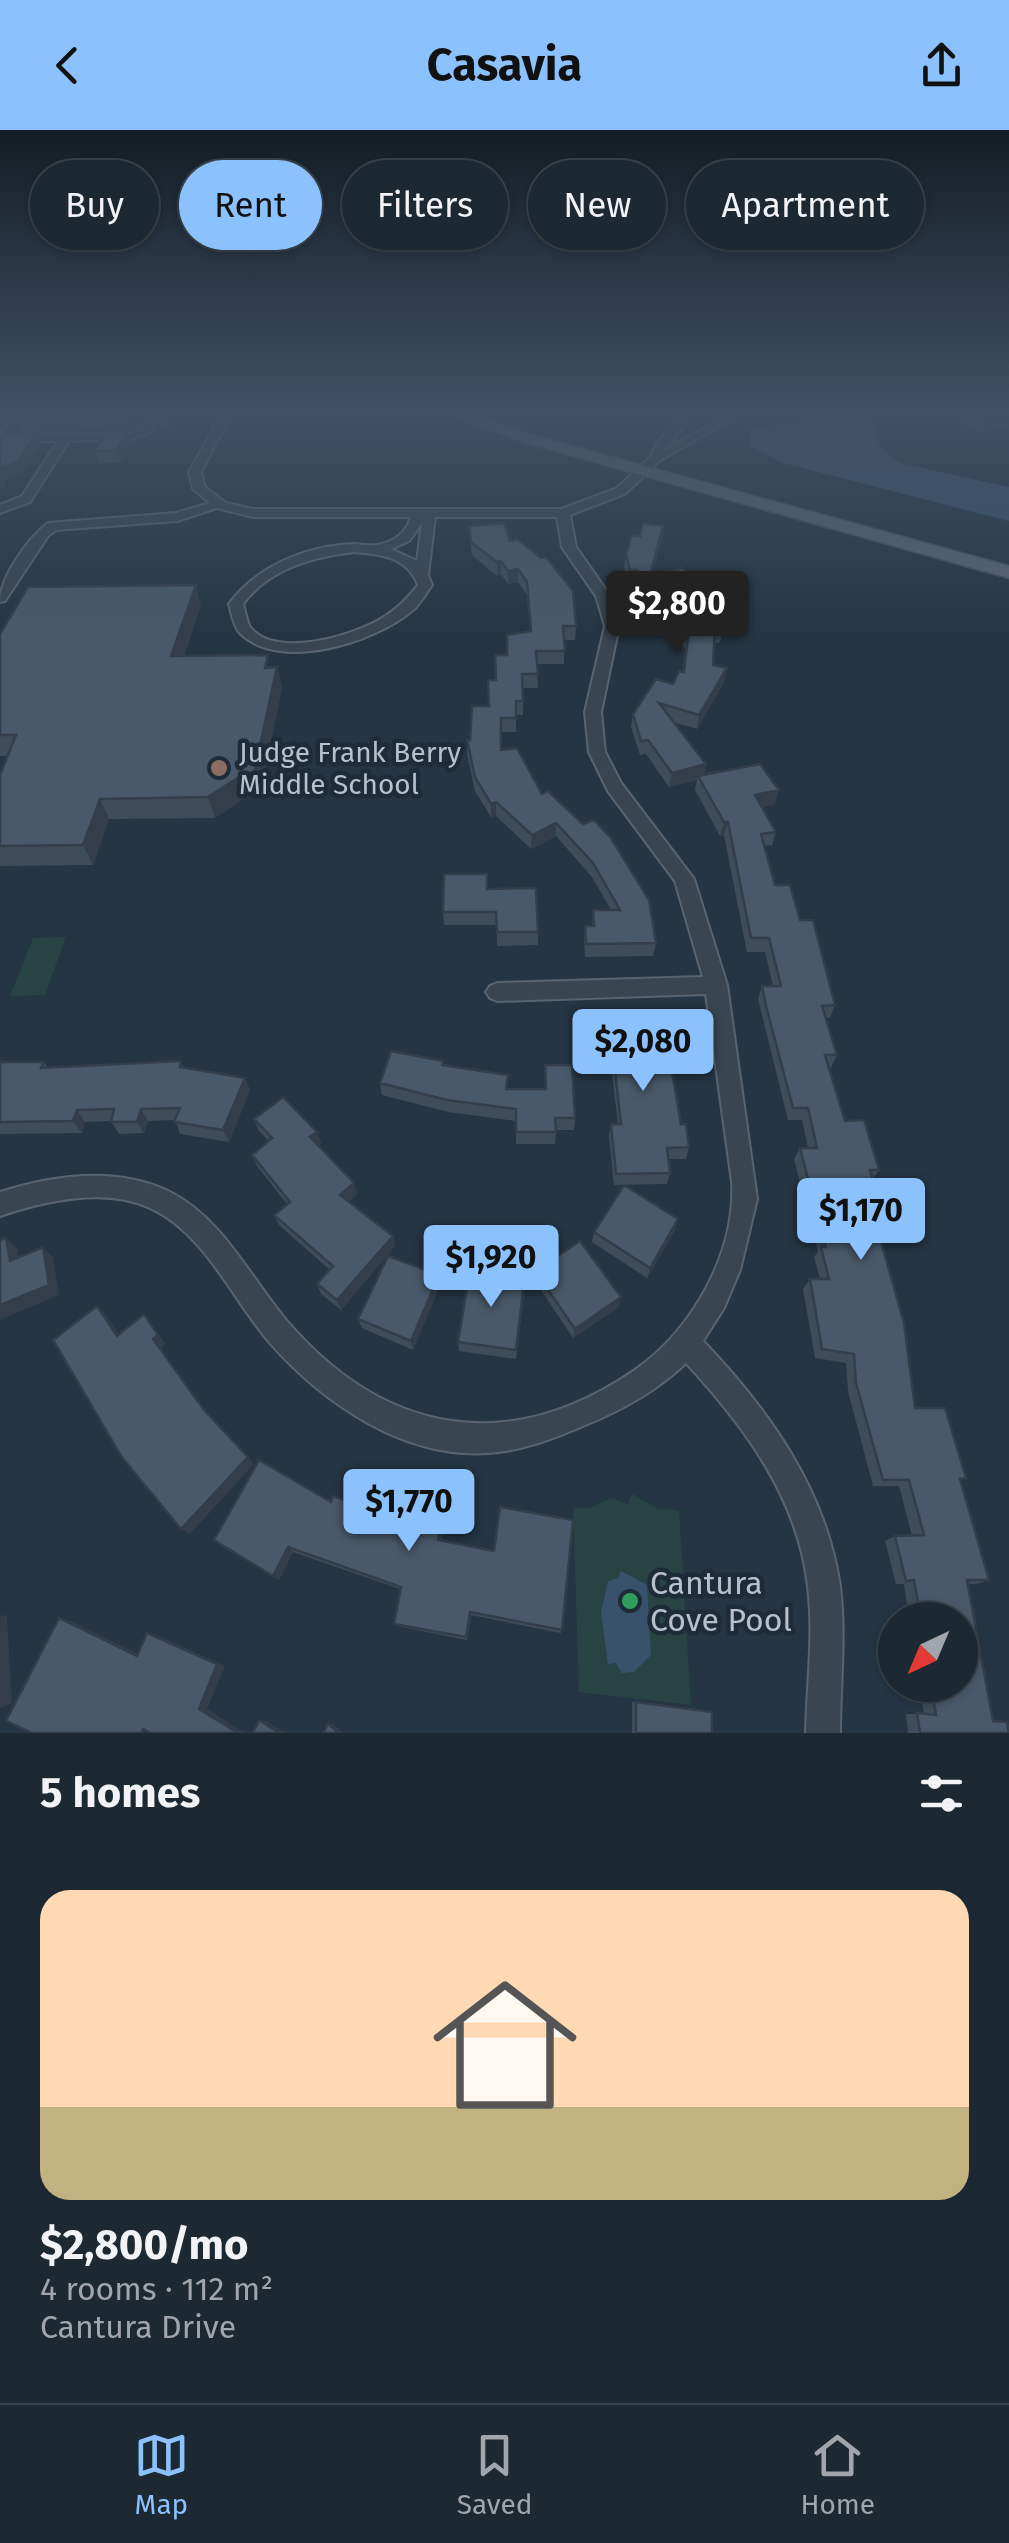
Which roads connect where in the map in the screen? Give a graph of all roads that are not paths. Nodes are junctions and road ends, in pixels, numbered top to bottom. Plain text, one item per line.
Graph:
1 (35, 486) edge
2 (198, 486) edge
3 (627, 486) edge
4 (719, 486) edge
5 (732, 486) edge
6 (218, 504) junction
7 (0, 509) edge
8 (423, 514) junction
9 (562, 514) junction
10 (376, 549) junction
11 (1009, 555) edge
12 (1009, 572) edge
13 (422, 573) junction
14 (0, 598) edge
15 (717, 986) junction
16 (496, 992) dead end
17 (0, 1204) edge
18 (688, 1346) junction
19 (823, 1733) edge

1 - 7 street
2 - 6 street
3 - 9 street
4 - 12 main road
5 - 11 main road
6 - 8 street
6 - 14 street
8 - 9 street
8 - 10 street
8 - 13 street
9 - 15 street
10 - 13 street
10 - 13 street
15 - 16 street
15 - 18 street
17 - 18 street
18 - 19 street

